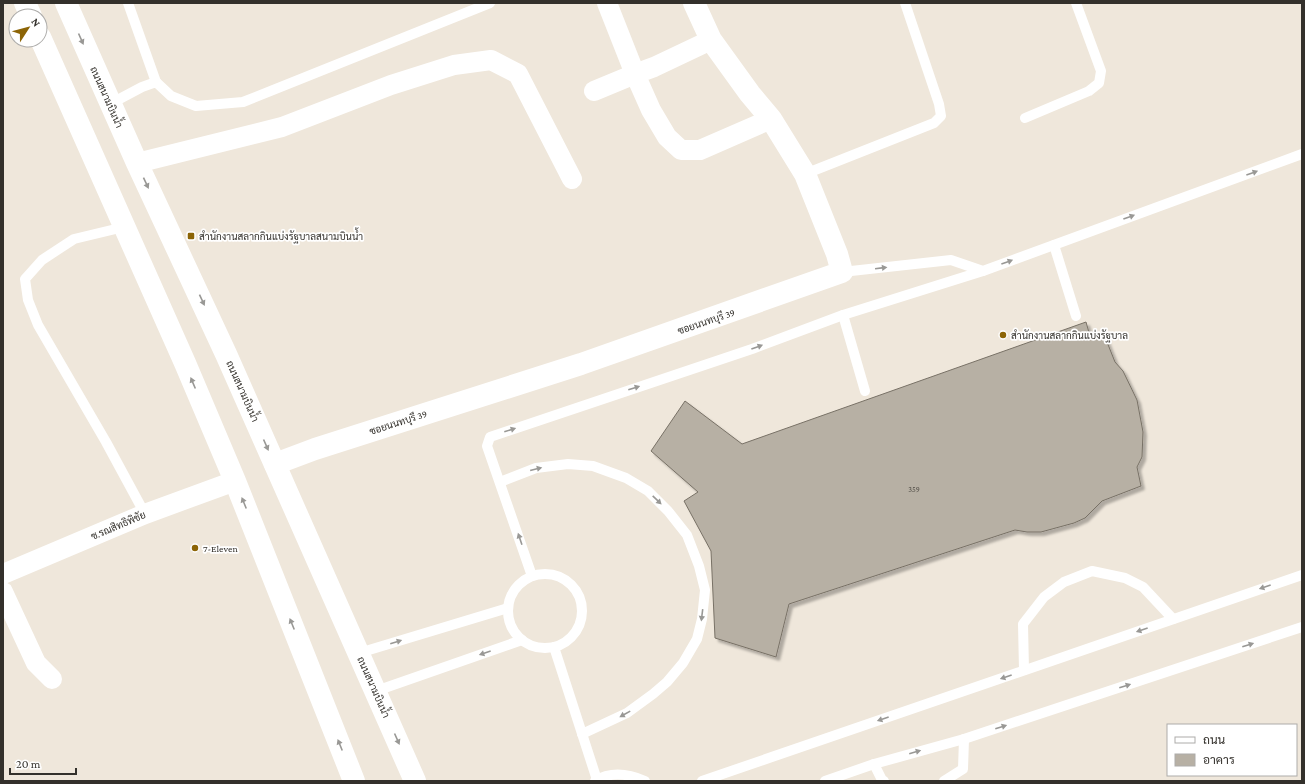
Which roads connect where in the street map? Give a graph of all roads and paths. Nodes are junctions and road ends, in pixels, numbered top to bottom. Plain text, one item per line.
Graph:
1 (66, 3) edge
2 (128, 3) edge
3 (490, 3) edge
4 (607, 3) edge
5 (694, 3) edge
6 (905, 3) edge
7 (1076, 3) edge
8 (711, 40) junction
9 (45, 48) edge
10 (635, 74) junction
11 (156, 82) junction
12 (594, 91) dead end
13 (110, 104) junction
14 (1026, 118) dead end
15 (771, 119) junction
16 (1302, 154) edge
17 (137, 163) junction
18 (805, 174) junction
19 (572, 179) dead end
20 (124, 227) junction
21 (1054, 245) junction
22 (983, 271) junction
23 (842, 272) junction
24 (843, 315) junction
25 (1076, 316) dead end
26 (865, 391) dead end
27 (275, 464) junction
28 (235, 481) junction
29 (500, 482) junction
30 (145, 514) junction
31 (3, 574) edge
32 (1302, 575) edge
33 (532, 576) junction
34 (3, 592) edge
35 (508, 608) junction
36 (1174, 619) junction
37 (1302, 627) edge
38 (522, 640) junction
39 (554, 647) junction
40 (359, 653) junction
41 (1024, 670) junction
42 (52, 679) dead end
43 (376, 691) junction
44 (582, 734) junction
45 (964, 739) junction
46 (874, 764) junction
47 (596, 780) edge
48 (354, 781) edge
49 (415, 781) edge
50 (646, 781) edge
51 (702, 781) edge
52 (825, 781) edge
53 (884, 781) edge
54 (944, 781) edge

1 -> 13 main road, ถนนสนามบินน้ำ
2 - 11 lane
3 - 11 lane
4 - 10 street
5 - 8 main road
6 - 18 lane
7 - 14 lane
8 - 10 street
8 - 15 main road
9 - 20 main road
10 - 12 street
10 - 15 street
11 - 13 lane
13 - 17 main road, ถนนสนามบินน้ำ
15 - 18 main road
21 -> 16 lane
17 - 19 street
17 -> 27 main road, ถนนสนามบินน้ำ
18 - 23 main road
28 -> 20 main road
20 - 30 lane
22 -> 21 lane
21 - 25 lane
23 -> 22 lane
22 - 24 lane
23 - 27 main road, ซอยนนทบุรี 39
24 - 26 lane
29 -> 24 lane
27 - 40 main road, ถนนสนามบินน้ำ
28 - 30 street, ซ.รณสิทธิพิชัย
48 -> 28 main road
33 -> 29 lane
29 -> 44 lane
30 - 31 street, ซ.รณสิทธิพิชัย
32 -> 36 lane
33 - 35 lane
33 - 39 lane
34 - 42 street
35 - 38 lane
40 -> 35 lane
36 -> 41 lane
36 - 41 lane
45 -> 37 lane
38 - 39 lane
38 -> 43 lane
39 - 44 lane
40 - 43 main road, ถนนสนามบินน้ำ
41 -> 51 lane
43 -> 49 main road, ถนนสนามบินน้ำ
44 - 47 lane
46 -> 45 lane
45 - 54 lane
46 - 52 lane
46 - 53 lane
47 - 50 lane

